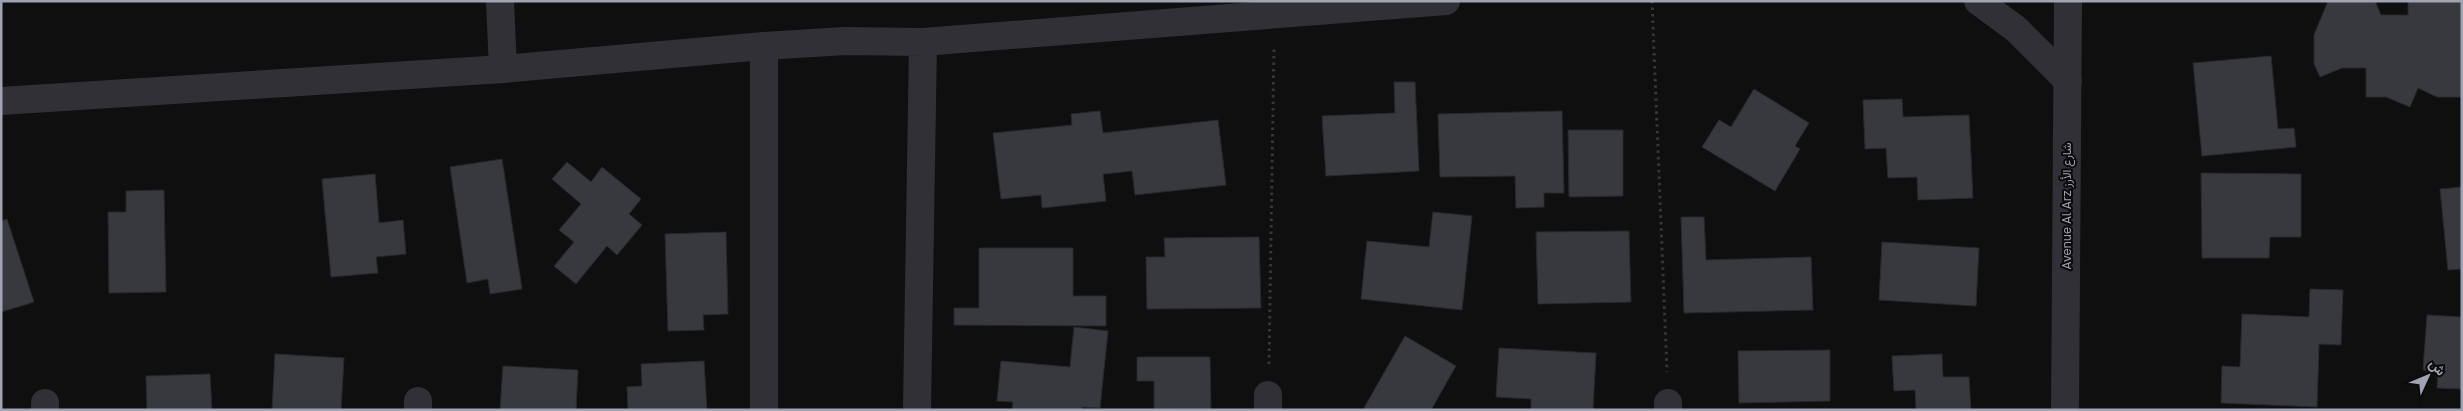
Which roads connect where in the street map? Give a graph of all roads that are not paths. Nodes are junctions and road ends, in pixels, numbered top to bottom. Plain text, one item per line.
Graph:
1 (500, 1) edge
2 (1446, 1) edge
3 (1978, 1) edge
4 (2068, 1) edge
5 (1176, 11) edge
6 (923, 42) junction
7 (764, 46) junction
8 (503, 69) junction
9 (2068, 80) junction
10 (1, 101) edge
11 (764, 410) edge
12 (916, 410) edge
13 (2065, 410) edge

1 - 8 street
2 - 5 street
3 - 9 street
4 - 9 street, Avenue Al Arz شارع الأرز
5 - 6 street
6 - 7 street
6 - 12 street
7 - 8 street
7 - 11 street
8 - 10 street
9 - 13 street, Avenue Al Arz شارع الأرز

